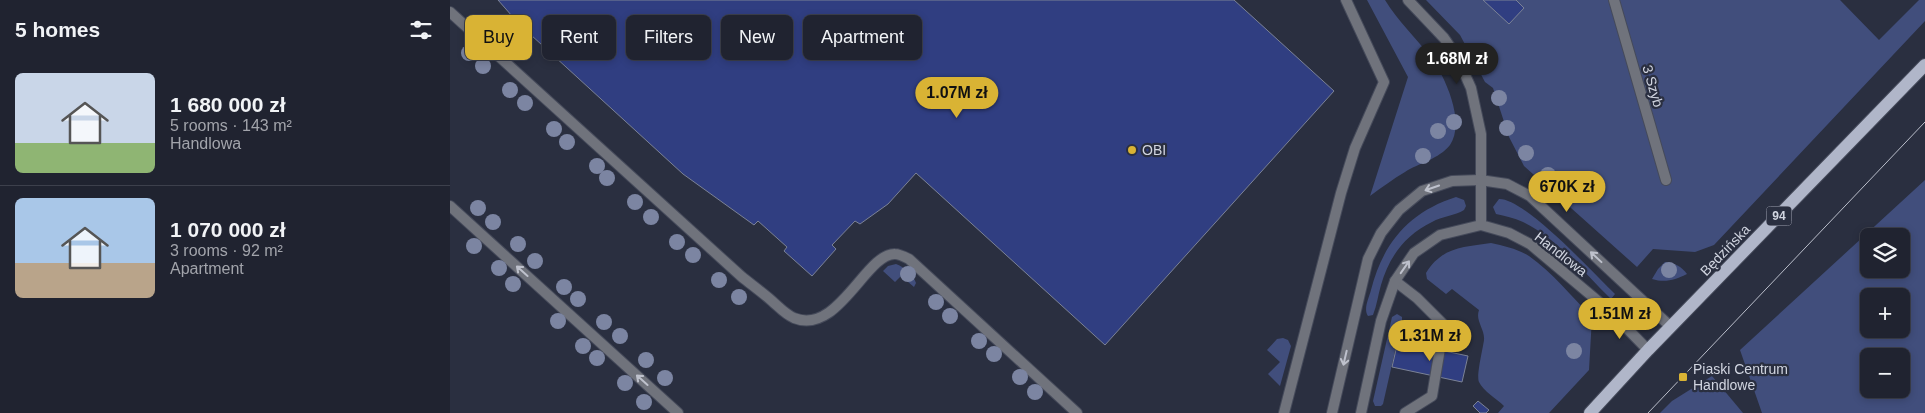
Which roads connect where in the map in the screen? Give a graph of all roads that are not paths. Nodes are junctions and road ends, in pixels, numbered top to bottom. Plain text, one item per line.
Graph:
1 (1346, 0) edge
2 (1408, 0) edge
3 (1614, 0) edge
4 (450, 12) edge
5 (1925, 65) edge
6 (1480, 180) junction
7 (1666, 180) dead end
8 (450, 206) edge
9 (1481, 225) junction
10 (1394, 281) junction
11 (1671, 327) junction
12 (1648, 350) junction
13 (678, 413) edge
14 (1077, 413) edge
15 (1284, 413) edge
16 (1332, 413) edge
17 (1362, 413) edge
18 (1405, 413) edge
19 (1590, 413) edge

1 - 15 street
2 - 6 street
3 - 7 street, 3 Szyb
4 - 14 street
5 - 11 main road, Będzińska / 94
6 - 9 street
11 -> 6 street, Handlowa
6 -> 16 street, Handlowa
13 -> 8 street
10 -> 9 street
9 - 12 street, Handlowa
10 - 17 street
10 - 18 street
11 - 12 main road, Będzińska / 94
12 - 19 main road, Będzińska / 94

